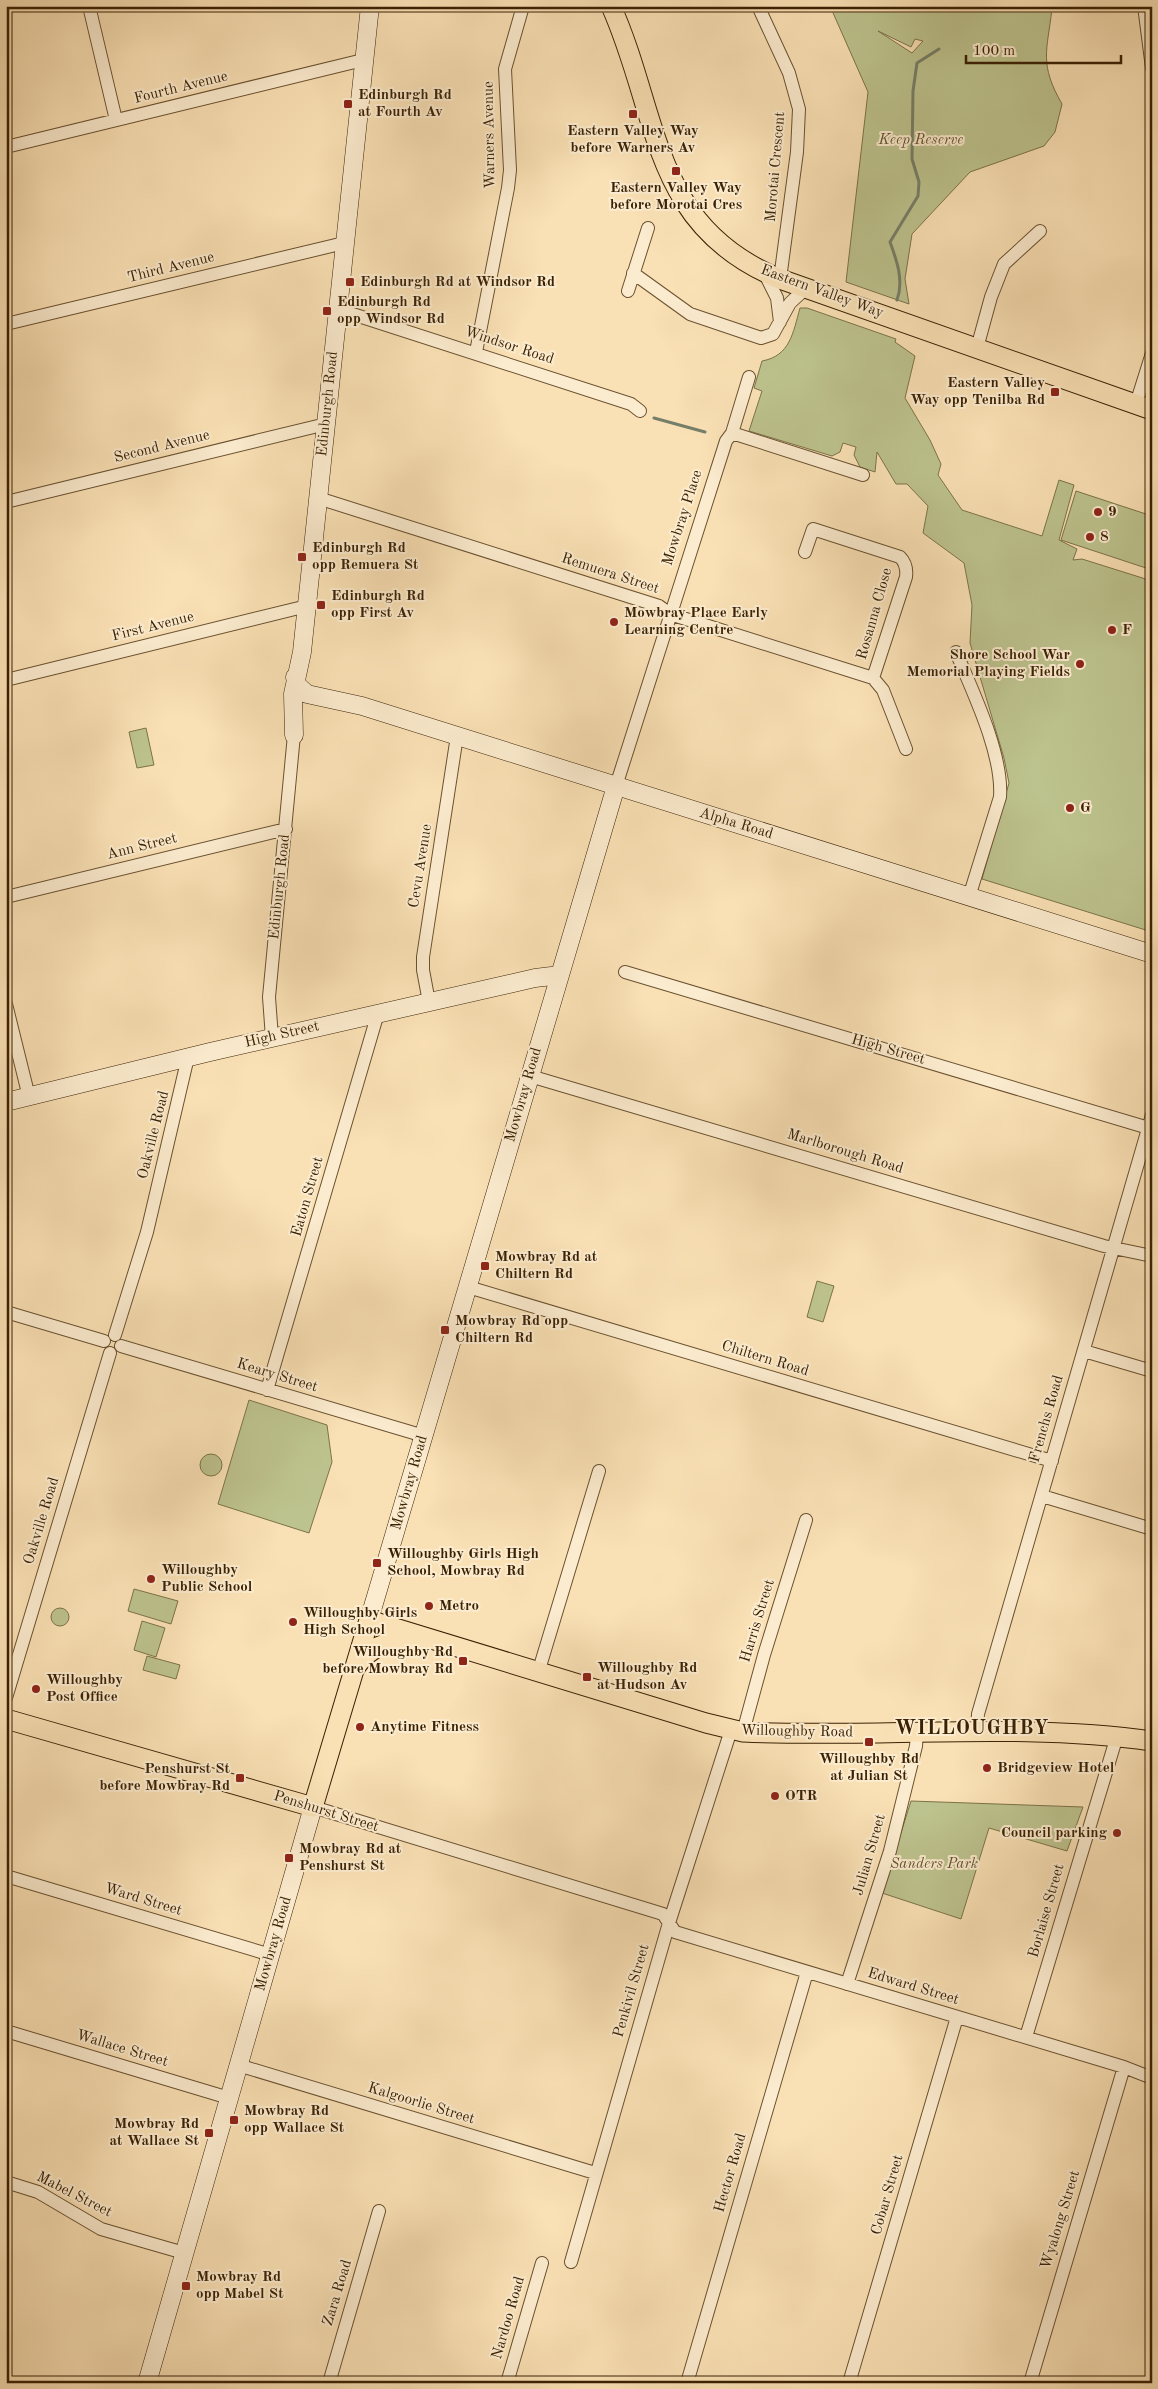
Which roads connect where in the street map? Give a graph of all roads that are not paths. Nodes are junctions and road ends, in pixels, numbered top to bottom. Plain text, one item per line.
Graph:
1 (89, 6) edge
2 (370, 6) edge
3 (523, 6) edge
4 (610, 6) edge
5 (758, 6) edge
6 (1144, 6) edge
7 (1149, 22) edge
8 (363, 60) junction
9 (1152, 68) edge
10 (116, 120) junction
11 (6, 147) edge
12 (648, 228) dead end
13 (1040, 231) dead end
14 (344, 242) junction
15 (633, 273) junction
16 (772, 276) junction
17 (805, 288) junction
18 (628, 290) dead end
19 (337, 309) junction
20 (780, 322) junction
21 (6, 324) edge
22 (977, 348) junction
23 (476, 352) junction
24 (1152, 353) edge
25 (749, 377) dead end
26 (1144, 407) edge
27 (640, 411) dead end
28 (326, 424) junction
29 (732, 433) junction
30 (863, 475) dead end
31 (318, 498) junction
32 (6, 502) edge
33 (805, 552) dead end
34 (307, 606) junction
35 (670, 614) junction
36 (956, 652) dead end
37 (301, 671) junction
38 (872, 678) junction
39 (6, 680) edge
40 (319, 697) junction
41 (298, 715) junction
42 (294, 735) junction
43 (457, 736) junction
44 (906, 749) dead end
45 (616, 786) junction
46 (286, 829) junction
47 (6, 897) edge
48 (969, 897) junction
49 (1152, 954) edge
50 (625, 972) dead end
51 (560, 975) junction
52 (429, 1002) junction
53 (6, 1004) edge
54 (378, 1013) junction
55 (272, 1038) junction
56 (188, 1057) junction
57 (530, 1076) junction
58 (29, 1097) junction
59 (6, 1102) edge
60 (1152, 1115) edge
61 (1150, 1129) edge
62 (1114, 1247) junction
63 (1152, 1256) edge
64 (468, 1287) junction
65 (6, 1312) edge
66 (112, 1344) junction
67 (1084, 1351) junction
68 (1152, 1371) edge
69 (267, 1390) junction
70 (424, 1436) junction
71 (1052, 1461) junction
72 (599, 1471) dead end
73 (1042, 1496) junction
74 (806, 1520) dead end
75 (1152, 1529) edge
76 (369, 1620) junction
77 (429, 1639) junction
78 (354, 1671) junction
79 (538, 1673) junction
80 (6, 1698) edge
81 (6, 1719) edge
82 (737, 1731) junction
83 (917, 1733) junction
84 (978, 1733) junction
85 (1117, 1736) junction
86 (1152, 1741) edge
87 (313, 1807) junction
88 (6, 1876) edge
89 (669, 1923) junction
90 (271, 1955) junction
91 (806, 1972) junction
92 (847, 1984) junction
93 (957, 2017) junction
94 (6, 2031) edge
95 (1026, 2038) junction
96 (238, 2066) junction
97 (1124, 2067) junction
98 (1152, 2078) edge
99 (229, 2098) junction
100 (595, 2173) junction
101 (6, 2182) edge
102 (379, 2212) dead end
103 (184, 2253) junction
104 (571, 2262) dead end
105 (542, 2263) dead end
106 (146, 2383) edge
107 (329, 2383) edge
108 (507, 2383) edge
109 (687, 2383) edge
110 (850, 2383) edge
111 (1030, 2383) edge

1 - 10 street
2 - 8 main road, Edinburgh Road
3 - 23 street, Warners Avenue
4 - 16 main road, Eastern Valley Way
5 - 16 street, Morotai Crescent
6 - 7 street
7 - 9 street
8 - 10 street, Fourth Avenue
8 - 14 main road, Edinburgh Road
10 - 11 street, Fourth Avenue
12 - 15 street
13 - 22 street
14 - 19 main road, Edinburgh Road
14 - 21 street, Third Avenue
15 - 18 street
15 - 20 street
16 - 17 main road, Eastern Valley Way
16 - 20 street
17 - 20 street
17 - 22 main road, Eastern Valley Way
19 - 23 street, Windsor Road
19 - 28 main road, Edinburgh Road
22 - 26 main road, Eastern Valley Way
23 - 27 street, Windsor Road
24 - 26 street
25 - 29 street, Mowbray Place
28 - 31 main road, Edinburgh Road
28 - 32 street, Second Avenue
29 - 30 street
29 - 35 street, Mowbray Place
31 - 34 main road, Edinburgh Road
31 - 35 street, Remuera Street
33 - 38 street, Rosanna Close
34 - 37 main road, Edinburgh Road
34 - 39 street, First Avenue
35 - 38 street, Remuera Street
35 - 45 street, Mowbray Place
36 - 48 street
37 - 40 main road
37 - 40 main road, Alpha Road
37 - 41 main road
37 - 42 main road
38 - 44 street
40 - 41 main road
40 - 43 main road, Alpha Road
41 - 42 main road
42 - 46 street, Edinburgh Road
43 - 45 main road, Alpha Road
43 - 52 street, Cevu Avenue
45 - 48 main road, Alpha Road
45 - 51 main road, Mowbray Road
46 - 47 street, Ann Street
46 - 55 street, Edinburgh Road
48 - 49 main road, Alpha Road
50 - 61 street, High Street
51 - 52 main road, High Street
51 - 57 main road, Mowbray Road
52 - 54 main road, High Street
53 - 58 street
54 - 55 main road, High Street
54 - 69 street, Eaton Street
55 - 56 main road, High Street
56 - 58 main road, High Street
56 - 66 street, Oakville Road
57 - 62 street, Marlborough Road
57 - 64 main road, Mowbray Road
58 - 59 main road, High Street
60 - 61 street, Frenchs Road
61 - 62 street, Frenchs Road
62 - 63 street, Marlborough Road
62 - 67 street, Frenchs Road
64 - 70 main road, Mowbray Road
64 - 71 street, Chiltern Road
65 - 66 street, Keary Street
66 - 69 street, Keary Street
66 - 80 street, Oakville Road
67 - 68 street
67 - 71 street, Frenchs Road
69 - 70 street, Keary Street
70 - 76 main road, Mowbray Road
71 - 73 street, Frenchs Road
72 - 79 street
73 - 75 street
73 - 84 street, Frenchs Road
74 - 82 street, Harris Street
76 - 77 main road, Willoughby Road
76 - 78 main road, Mowbray Road
77 - 78 main road
77 - 79 main road, Willoughby Road
78 - 87 main road, Mowbray Road
79 - 82 main road, Willoughby Road
81 - 87 main road, Penshurst Street
82 - 83 main road, Willoughby Road
82 - 89 street, Penkivil Street
83 - 84 main road, Willoughby Road
83 - 92 street, Julian Street
84 - 85 main road, Willoughby Road
85 - 86 main road, Willoughby Road
85 - 95 street, Borlaise Street
87 - 89 street, Penshurst Street
87 - 90 main road, Mowbray Road
88 - 90 street, Ward Street
89 - 91 street, Edward Street
89 - 100 street, Penkivil Street
90 - 96 main road, Mowbray Road
91 - 92 street, Edward Street
91 - 109 street, Hector Road
92 - 93 street, Edward Street
93 - 95 street, Edward Street
93 - 110 street, Cobar Street
94 - 99 street, Wallace Street
95 - 97 street, Edward Street
96 - 99 main road, Mowbray Road
96 - 100 street, Kalgoorlie Street
97 - 98 street, Edward Street
97 - 111 street, Wyalong Street
99 - 103 main road, Mowbray Road
100 - 104 street, Penkivil Street
101 - 103 street, Mabel Street
102 - 107 street, Zara Road
103 - 106 main road, Mowbray Road
105 - 108 street, Nardoo Road

